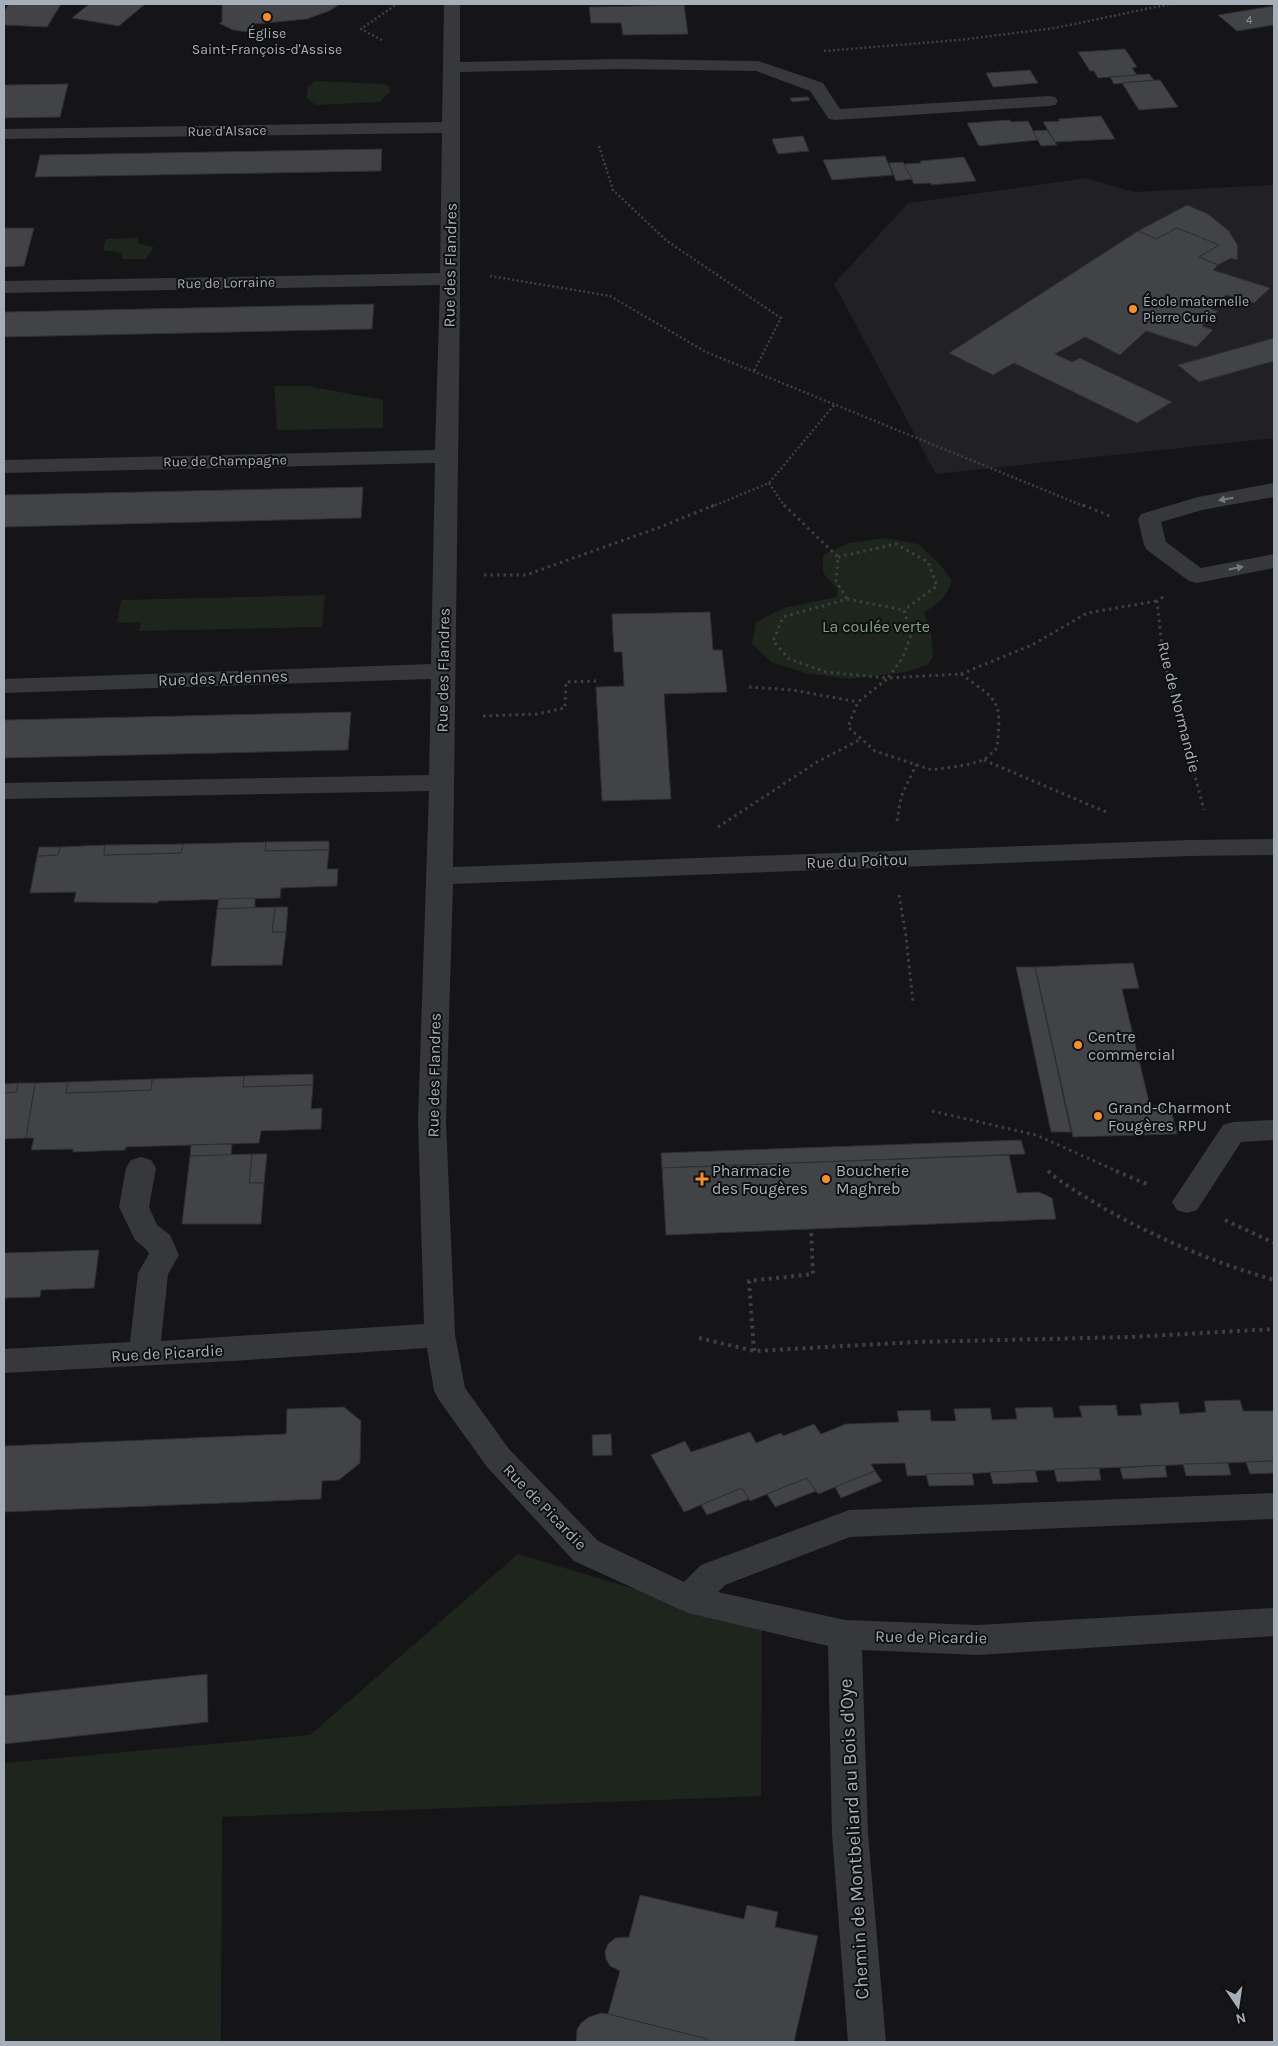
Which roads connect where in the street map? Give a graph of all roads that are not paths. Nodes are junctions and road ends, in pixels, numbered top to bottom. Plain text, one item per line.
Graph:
1 (452, 4) edge
2 (451, 67) junction
3 (1049, 101) dead end
4 (450, 127) junction
5 (4, 134) edge
6 (449, 279) junction
7 (4, 287) edge
8 (446, 456) junction
9 (4, 466) edge
10 (1274, 490) edge
11 (1274, 561) edge
12 (442, 671) junction
13 (4, 686) edge
14 (441, 782) junction
15 (4, 791) edge
16 (1274, 847) edge
17 (440, 876) junction
18 (1274, 1130) edge
19 (141, 1168) dead end
20 (1187, 1202) road end
21 (440, 1335) junction
22 (144, 1354) junction
23 (4, 1361) edge
24 (1274, 1506) edge
25 (688, 1599) junction
26 (1274, 1622) edge
27 (845, 1635) junction
28 (867, 2042) edge

1 - 2 street, Rue des Flandres
2 - 3 street
2 - 4 street, Rue des Flandres
4 - 5 street, Rue d'Alsace
4 - 6 street, Rue des Flandres
6 - 7 street, Rue de Lorraine
6 - 8 street, Rue des Flandres
8 - 9 street, Rue de Champagne
8 - 12 street, Rue des Flandres
10 -> 11 street
12 - 13 street, Rue des Ardennes
12 - 14 street, Rue des Flandres
14 - 15 street
14 - 17 street, Rue des Flandres
16 - 17 street, Rue du Poitou
17 - 21 street, Rue des Flandres
18 - 20 street
19 - 22 street
21 - 22 street, Rue de Picardie
21 - 25 street, Rue de Picardie
22 - 23 street, Rue de Picardie
24 - 25 street
25 - 27 street, Rue de Picardie
26 - 27 street, Rue de Picardie
27 - 28 street, Chemin de Montbeliard au Bois d'Oye

